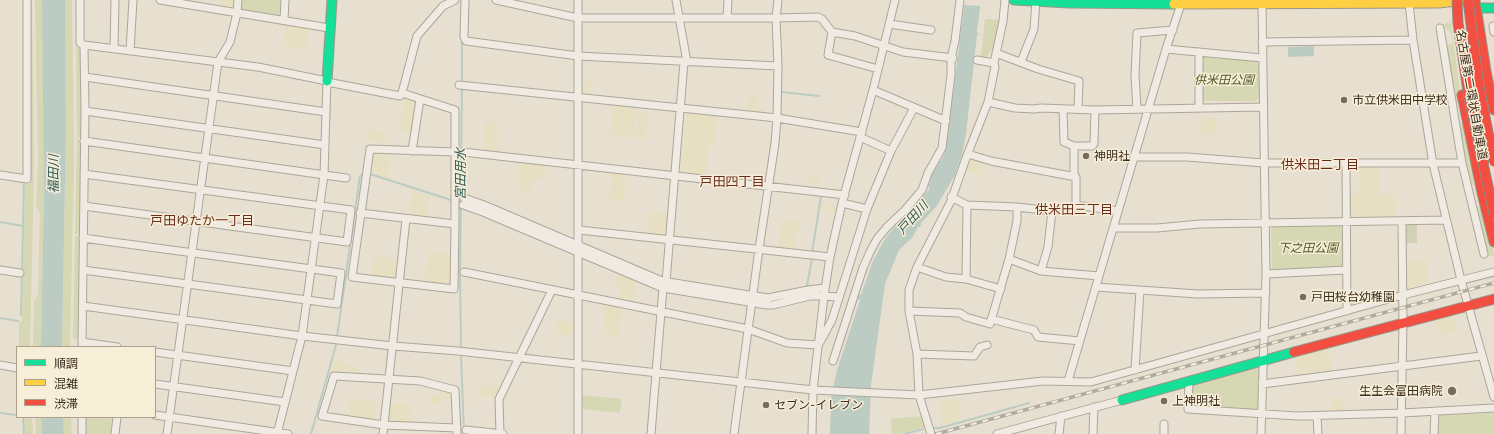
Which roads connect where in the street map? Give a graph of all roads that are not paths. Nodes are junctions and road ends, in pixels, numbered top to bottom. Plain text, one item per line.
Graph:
1 (27, 0) edge
2 (80, 0) edge
3 (115, 0) edge
4 (133, 0) edge
5 (160, 0) edge
6 (238, 0) edge
7 (285, 0) edge
8 (332, 0) edge
9 (455, 0) edge
10 (465, 0) edge
11 (496, 0) edge
12 (578, 0) edge
13 (676, 0) edge
14 (728, 0) edge
15 (778, 0) edge
16 (895, 0) edge
17 (960, 0) edge
18 (1005, 0) edge
19 (1014, 0) edge
20 (1464, 0) edge
21 (1468, 0) edge
22 (1036, 1) edge
23 (1453, 1) edge
24 (1182, 2) edge
25 (1386, 2) edge
26 (1262, 3) junction
27 (1409, 3) junction
28 (1476, 4) edge
29 (1494, 8) edge
30 (237, 13) junction
31 (578, 18) junction
32 (679, 18) junction
33 (727, 18) junction
34 (776, 18) junction
35 (284, 20) junction
36 (889, 24) junction
37 (329, 28) junction
38 (1440, 28) dead end
39 (931, 30) dead end
40 (1173, 30) junction
41 (832, 32) junction
42 (1413, 40) junction
43 (1262, 42) junction
44 (84, 45) junction
45 (884, 46) junction
46 (114, 49) junction
47 (1166, 49) junction
48 (130, 51) junction
49 (996, 52) junction
50 (1199, 52) junction
51 (578, 56) junction
52 (952, 58) junction
53 (1262, 58) junction
54 (977, 60) dead end
55 (218, 62) junction
56 (685, 62) junction
57 (1020, 62) junction
58 (994, 63) junction
59 (778, 66) junction
60 (878, 68) junction
61 (1490, 72) edge
62 (85, 77) junction
63 (327, 81) junction
64 (461, 85) dead end
65 (873, 90) junction
66 (402, 93) junction
67 (213, 96) junction
68 (578, 97) junction
69 (1462, 98) junction
70 (420, 99) junction
71 (988, 102) junction
72 (1263, 107) junction
73 (680, 108) junction
74 (914, 108) junction
75 (1149, 108) junction
76 (1199, 108) junction
77 (1063, 109) junction
78 (1137, 109) junction
79 (1078, 110) junction
80 (1095, 110) junction
81 (1454, 110) junction
82 (1494, 110) edge
83 (85, 111) junction
84 (326, 112) junction
85 (777, 118) junction
86 (946, 121) junction
87 (209, 128) junction
88 (861, 134) junction
89 (84, 141) junction
90 (325, 145) junction
91 (1074, 146) junction
92 (412, 151) junction
93 (891, 151) junction
94 (459, 152) junction
95 (968, 154) junction
96 (1134, 157) junction
97 (205, 158) junction
98 (1494, 162) edge
99 (1264, 163) junction
100 (1346, 163) junction
101 (1462, 163) junction
102 (1433, 164) junction
103 (578, 165) junction
104 (84, 174) junction
105 (0, 175) edge
106 (324, 175) junction
107 (674, 175) junction
108 (1074, 176) junction
109 (346, 178) dead end
110 (767, 186) junction
111 (1468, 186) junction
112 (200, 190) junction
113 (1482, 193) junction
114 (845, 195) junction
115 (951, 197) junction
116 (463, 202) dead end
117 (842, 203) junction
118 (967, 205) junction
119 (84, 206) junction
120 (320, 206) junction
121 (1017, 207) junction
122 (1076, 207) junction
123 (867, 209) junction
124 (1052, 211) junction
125 (1118, 211) junction
126 (360, 213) junction
127 (1494, 214) edge
128 (406, 219) junction
129 (1446, 220) junction
130 (1402, 221) junction
131 (196, 222) junction
132 (1346, 222) junction
133 (455, 224) junction
134 (1265, 224) junction
135 (1113, 228) junction
136 (579, 230) junction
137 (83, 238) junction
138 (316, 238) junction
139 (669, 239) junction
140 (1494, 242) edge
141 (578, 249) junction
142 (759, 249) junction
143 (192, 252) junction
144 (1484, 254) dead end
145 (830, 258) junction
146 (1010, 259) junction
147 (917, 267) junction
148 (311, 269) junction
149 (0, 270) edge
150 (83, 270) junction
151 (1346, 270) junction
152 (1041, 271) junction
153 (464, 272) dead end
154 (1494, 272) edge
155 (20, 273) dead end
156 (1266, 274) junction
157 (1099, 276) junction
158 (966, 279) junction
159 (1461, 280) junction
160 (400, 283) junction
161 (187, 284) junction
162 (664, 285) junction
163 (1096, 287) junction
164 (1001, 289) junction
165 (552, 290) junction
166 (1140, 290) junction
167 (824, 292) junction
168 (841, 293) junction
169 (1266, 293) junction
170 (579, 295) junction
171 (1403, 295) junction
172 (752, 299) junction
173 (1494, 299) edge
174 (307, 301) junction
175 (1468, 305) junction
176 (83, 306) junction
177 (909, 311) junction
178 (1347, 311) junction
179 (662, 312) junction
180 (992, 319) junction
181 (182, 320) junction
182 (1403, 324) junction
183 (748, 329) junction
184 (1265, 335) junction
185 (302, 336) junction
186 (1080, 341) junction
187 (82, 345) edge
188 (818, 345) junction
189 (988, 345) dead end
190 (100, 346) edge
191 (393, 346) junction
192 (156, 352) edge
193 (917, 354) junction
194 (178, 355) junction
195 (1482, 356) junction
196 (519, 358) junction
197 (1263, 360) junction
198 (833, 361) dead end
199 (579, 364) junction
200 (0, 365) edge
201 (1402, 366) junction
202 (16, 368) edge
203 (1135, 370) junction
204 (293, 371) junction
205 (656, 374) junction
206 (389, 380) junction
207 (1068, 381) junction
208 (1189, 381) junction
209 (741, 382) junction
210 (156, 384) edge
211 (1262, 384) junction
212 (174, 387) junction
213 (813, 390) junction
214 (919, 395) junction
215 (1494, 397) edge
216 (1122, 400) joint
217 (285, 402) junction
218 (1094, 407) junction
219 (1494, 408) edge
220 (1434, 411) junction
221 (1402, 413) junction
222 (1261, 414) junction
223 (156, 415) edge
224 (1061, 416) junction
225 (1317, 416) junction
226 (169, 417) junction
227 (82, 418) edge
228 (117, 418) edge
229 (1164, 424) dead end
230 (384, 425) junction
231 (466, 430) dead end
232 (457, 431) edge
233 (277, 433) edge
234 (82, 434) edge
235 (115, 434) edge
236 (167, 434) edge
237 (288, 434) edge
238 (383, 434) edge
239 (501, 434) edge
240 (578, 434) edge
241 (651, 434) edge
242 (734, 434) edge
243 (812, 434) edge
244 (931, 434) edge
245 (997, 434) edge
246 (1059, 434) edge
247 (1093, 434) edge
248 (1164, 434) edge
249 (1261, 434) edge
250 (1318, 434) edge
251 (1401, 434) edge
252 (1434, 434) edge

1 - 105 street
2 - 44 street
3 - 46 street
4 - 48 street
5 - 30 street
6 - 30 street
7 - 35 street
8 - 37 main road
9 - 66 street
10 - 51 street
11 - 31 street
12 - 31 street
13 - 32 street
14 - 33 street
15 - 34 street
16 - 36 street
17 - 52 street
18 - 49 street
19 - 22 main road
20 - 23 main road
21 - 98 main road, 名古屋第二環状自動車道, bridge
22 - 24 main road
22 - 57 street
23 - 27 main road
23 - 28 main road
23 - 69 main road
23 - 127 main road, 名古屋第二環状自動車道, bridge
24 - 26 main road
24 - 40 street
25 - 26 main road
25 - 27 main road
26 - 43 street
27 - 42 street
28 - 29 main road
28 - 61 main road
30 - 35 street
30 - 55 street
31 - 32 street
31 - 51 street
32 - 33 street
32 - 56 street
33 - 34 street
34 - 41 street
34 - 59 street
35 - 37 street
36 - 39 street
36 - 45 street
37 - 63 main road
38 - 81 street
40 - 47 street
40 - 78 street
41 - 45 street
41 - 60 street
42 - 43 street
42 - 102 street
43 - 53 street
44 - 46 street
44 - 62 street
45 - 52 street
45 - 60 street
46 - 48 street
47 - 50 street
47 - 75 street
48 - 55 street
49 - 57 street
49 - 58 street
50 - 53 street
50 - 76 street
51 - 56 street
51 - 68 street
52 - 86 street
53 - 72 street
54 - 58 street
55 - 63 street
55 - 67 street
56 - 59 street
56 - 73 street
57 - 79 street
58 - 71 street
59 - 85 street
60 - 65 street
61 - 82 main road
62 - 67 street
62 - 83 street
63 - 66 street
63 - 84 street
64 - 68 street
65 - 74 street
65 - 88 street
66 - 70 street
67 - 84 street
67 - 87 street
68 - 73 street
68 - 103 street
69 - 81 street
69 - 113 main road
70 - 92 street
70 - 94 street
71 - 77 street
71 - 95 street
72 - 76 street
72 - 99 street
73 - 85 street
73 - 107 street
74 - 86 street
74 - 93 street
75 - 76 street
75 - 78 street
75 - 96 street
77 - 79 street
77 - 91 street
78 - 80 street
79 - 80 street
80 - 91 street
81 - 101 street
83 - 87 street
83 - 89 street
84 - 90 street
85 - 88 street
85 - 110 street
86 - 198 street
87 - 90 street
87 - 97 street
88 - 93 street
88 - 114 street
89 - 97 street
89 - 104 street
90 - 106 street
91 - 108 street
92 - 94 street
92 - 126 street
93 - 123 street
94 - 103 street
94 - 133 street
95 - 108 street
95 - 115 street
96 - 99 street
96 - 125 street
97 - 106 street
97 - 112 street
99 - 100 street
99 - 134 street
100 - 102 street
100 - 132 street
101 - 102 street
101 - 111 street
102 - 129 street
103 - 107 street
103 - 136 street
104 - 112 street
104 - 119 street
106 - 109 street
106 - 120 street
107 - 110 street
107 - 139 street
108 - 122 street
110 - 114 street
110 - 142 street
111 - 113 street
111 - 144 street
112 - 120 street
112 - 131 street
113 - 140 main road
114 - 117 street
115 - 118 street
115 - 147 street
116 - 141 street
117 - 123 street
117 - 145 street
118 - 121 street
118 - 158 street
119 - 131 street
119 - 137 street
120 - 138 street
120 - 138 street
121 - 124 street
121 - 146 street
122 - 124 street
122 - 125 street
123 - 168 street
124 - 152 street
125 - 135 street
126 - 128 street
126 - 160 street
128 - 133 street
128 - 160 street
129 - 130 street
129 - 159 street
130 - 132 street
130 - 171 street
131 - 138 street
131 - 143 street
132 - 134 street
132 - 151 street
133 - 160 street
134 - 135 street
134 - 156 street
135 - 157 street
136 - 139 street
136 - 141 street
137 - 143 street
137 - 150 street
138 - 148 street
139 - 142 street
139 - 162 street
141 - 162 street
141 - 170 street
142 - 145 street
142 - 172 street
143 - 148 street
143 - 161 street
145 - 167 street
146 - 152 street
146 - 164 street
147 - 158 street
147 - 177 street
148 - 174 street
148 - 174 street
149 - 155 street
150 - 161 street
150 - 176 street
151 - 156 street
151 - 178 street
152 - 157 street
153 - 165 street
154 - 159 street
156 - 169 street
157 - 163 street
158 - 164 street
159 - 171 street
159 - 175 street
160 - 191 street
161 - 174 street
161 - 181 street
162 - 172 street
162 - 179 street
163 - 166 street
163 - 186 street
164 - 180 street
165 - 170 street
165 - 196 street
166 - 169 street
166 - 203 street
167 - 168 street
167 - 172 street
167 - 188 street
168 - 188 street
169 - 184 street
170 - 179 street
170 - 199 street
171 - 178 street
171 - 182 street
172 - 183 street
173 - 175 main road
174 - 185 street
175 - 182 main road
175 - 195 street
176 - 181 street
176 - 187 street
177 - 180 street
177 - 193 street
178 - 184 street
179 - 183 street
179 - 205 street
180 - 186 street
181 - 185 street
181 - 194 street
182 - 197 main road
182 - 201 street
183 - 188 street
183 - 209 street
184 - 197 street
184 - 203 street
185 - 191 street
185 - 204 street
186 - 207 street
187 - 190 street
188 - 213 street
189 - 193 street
191 - 196 street
191 - 206 street
192 - 194 street
193 - 214 street
194 - 204 street
194 - 212 street
195 - 201 street
195 - 215 street
196 - 199 street
196 - 239 street
197 - 208 main road
197 - 211 street
199 - 205 street
199 - 240 street
200 - 202 street
201 - 211 street
201 - 221 street
203 - 207 street
204 - 217 street
205 - 209 street
205 - 241 street
206 - 230 street
206 - 230 street
206 - 232 street
207 - 214 street
208 - 216 main road
208 - 222 street
209 - 213 street
209 - 242 street
210 - 212 street
211 - 222 street
212 - 217 street
212 - 226 street
213 - 214 street
213 - 243 street
214 - 244 street
216 - 218 street
217 - 233 street
218 - 224 street
218 - 247 street
219 - 220 street
220 - 221 street
220 - 252 street
221 - 225 street
221 - 251 street
222 - 225 street
222 - 249 street
223 - 226 street
224 - 245 street
224 - 246 street
225 - 250 street
226 - 233 street
226 - 236 street
227 - 234 street
228 - 235 street
229 - 248 street
230 - 232 street
230 - 238 street
231 - 239 street
233 - 237 street

